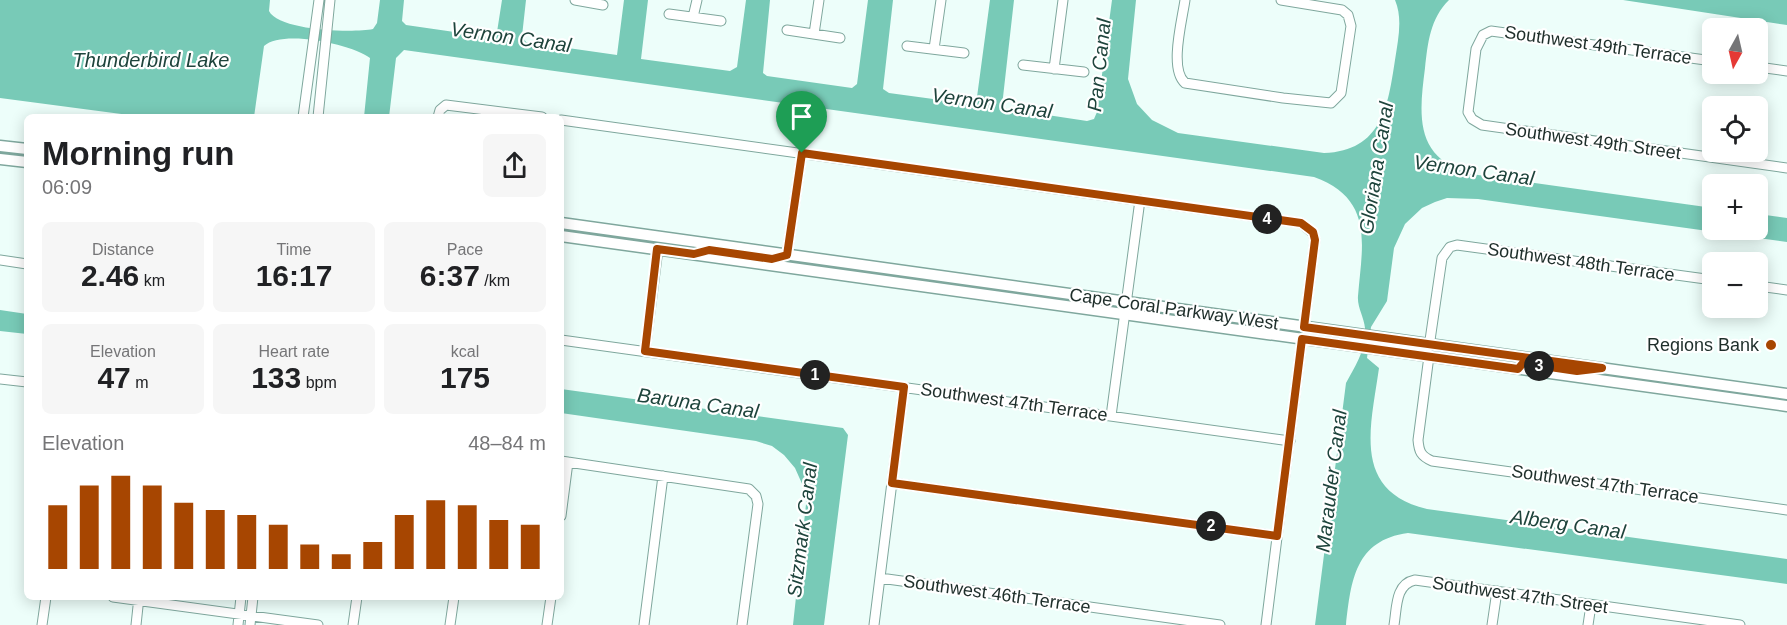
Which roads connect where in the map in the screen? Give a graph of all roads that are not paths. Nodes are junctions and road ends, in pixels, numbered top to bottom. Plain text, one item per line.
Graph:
1 (319, 0) edge
2 (330, 0) edge
3 (575, 0) edge
4 (697, 0) edge
5 (819, 0) edge
6 (941, 0) edge
7 (1063, 0) edge
8 (1185, 0) edge
9 (1281, 0) edge
10 (603, 5) dead end
11 (669, 14) dead end
12 (693, 17) junction
13 (721, 21) dead end
14 (788, 30) dead end
15 (814, 34) junction
16 (840, 38) dead end
17 (907, 46) dead end
18 (934, 49) junction
19 (964, 53) dead end
20 (1702, 60) edge
21 (1023, 65) dead end
22 (1768, 68) edge
23 (1054, 69) junction
24 (1787, 71) edge
25 (1084, 72) dead end
26 (303, 114) edge
27 (318, 114) edge
28 (440, 114) edge
29 (518, 114) edge
30 (1472, 118) joint
31 (564, 120) edge
32 (0, 146) edge
33 (24, 149) edge
34 (802, 153) junction
35 (0, 159) edge
36 (24, 162) edge
37 (1787, 168) edge
38 (1140, 200) junction
39 (564, 223) edge
40 (564, 236) edge
41 (657, 249) junction
42 (694, 254) junction
43 (787, 255) junction
44 (0, 260) edge
45 (24, 264) edge
46 (883, 268) junction
47 (796, 269) junction
48 (1702, 278) edge
49 (1768, 287) edge
50 (1787, 290) edge
51 (1126, 302) junction
52 (1124, 314) junction
53 (1304, 327) junction
54 (1302, 339) junction
55 (564, 340) edge
56 (1430, 344) junction
57 (1347, 345) junction
58 (645, 351) junction
59 (1429, 357) junction
60 (1602, 368) junction
61 (1518, 369) junction
62 (0, 379) edge
63 (24, 382) edge
64 (904, 387) junction
65 (1684, 392) junction
66 (1770, 392) junction
67 (1787, 394) edge
68 (1787, 406) edge
69 (1111, 416) junction
70 (1290, 441) junction
71 (564, 462) edge
72 (663, 476) junction
73 (892, 483) junction
74 (1787, 510) edge
75 (1277, 536) junction
76 (880, 578) junction
77 (1497, 591) junction
78 (46, 600) edge
79 (139, 600) edge
80 (146, 600) edge
81 (241, 600) edge
82 (253, 600) edge
83 (357, 600) edge
84 (454, 600) edge
85 (551, 600) edge
86 (1592, 604) junction
87 (239, 614) junction
88 (250, 620) edge
89 (1686, 621) edge
90 (42, 625) edge
91 (136, 625) edge
92 (238, 625) edge
93 (318, 625) edge
94 (353, 625) edge
95 (450, 625) edge
96 (547, 625) edge
97 (644, 625) edge
98 (742, 625) edge
99 (874, 625) edge
100 (1220, 625) edge
101 (1266, 625) edge
102 (1394, 625) edge
103 (1492, 625) edge
104 (1588, 625) edge
105 (1740, 625) edge

1 - 26 street
2 - 27 street
3 - 10 street
4 - 12 street
5 - 15 street
6 - 18 street
7 - 23 street
8 - 9 street
11 - 12 street
12 - 13 street
14 - 15 street
15 - 16 street
17 - 18 street
18 - 19 street
20 - 30 street, Southwest 49th Terrace
21 - 23 street
22 - 24 street
23 - 25 street
28 - 29 street
30 - 37 street, Southwest 49th Street
31 - 34 street
32 - 33 main road
34 - 38 street
34 - 43 street
35 - 36 main road
38 - 51 street
38 - 53 street
39 - 43 main road, Cape Coral Parkway West
40 - 41 main road, Cape Coral Parkway West
41 - 42 main road, Cape Coral Parkway West
41 - 58 street
42 - 43 main road
42 - 47 main road, Cape Coral Parkway West
43 - 46 main road, Cape Coral Parkway West
44 - 45 street
46 - 47 main road
46 - 51 main road, Cape Coral Parkway West
47 - 52 main road, Cape Coral Parkway West
48 - 56 street, Southwest 48th Terrace
49 - 50 street
51 - 52 street
51 - 53 main road, Cape Coral Parkway West
52 - 54 main road, Cape Coral Parkway West
52 - 69 street
53 - 56 main road, Cape Coral Parkway West
54 - 57 main road, Cape Coral Parkway West
54 - 70 street
55 - 58 street, Southwest 47th Terrace
56 - 57 street
56 - 60 main road, Cape Coral Parkway West
57 - 59 main road, Cape Coral Parkway West
58 - 64 street, Southwest 47th Terrace
59 - 61 main road, Cape Coral Parkway West
59 - 74 street, Southwest 47th Terrace
60 - 61 main road
60 - 66 main road, Cape Coral Parkway West
61 - 65 main road, Cape Coral Parkway West
62 - 63 street
64 - 69 street, Southwest 47th Terrace
64 - 73 street
65 - 66 main road
65 - 68 main road, Cape Coral Parkway West
66 - 67 main road, Cape Coral Parkway West
69 - 70 street, Southwest 47th Terrace
70 - 75 street
71 - 72 street
72 - 97 street
72 - 98 street
73 - 75 street
73 - 76 street
75 - 101 street
76 - 99 street
76 - 100 street, Southwest 46th Terrace
77 - 86 street, Southwest 47th Street
77 - 102 street, Southwest 47th Street
77 - 103 street
78 - 90 street
79 - 91 street
80 - 87 street
81 - 87 street
82 - 88 street
83 - 94 street
84 - 95 street
85 - 96 street
86 - 89 street, Southwest 47th Street
86 - 104 street
87 - 88 street
87 - 92 street
88 - 93 street
89 - 105 street, Southwest 47th Street

